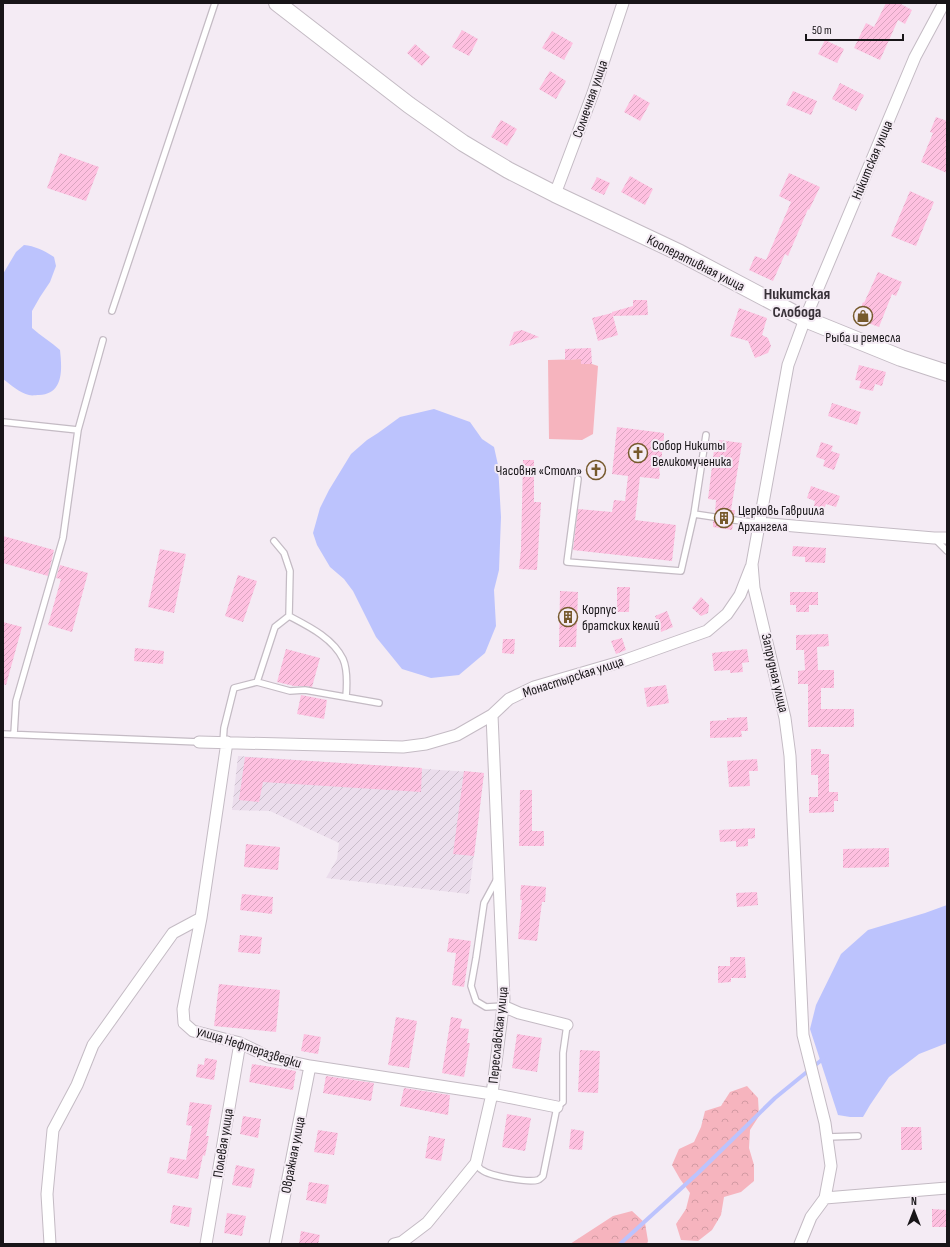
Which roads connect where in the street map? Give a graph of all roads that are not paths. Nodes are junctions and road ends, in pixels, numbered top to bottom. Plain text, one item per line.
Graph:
1 (215, 3) edge
2 (277, 3) edge
3 (622, 3) edge
4 (944, 3) edge
5 (555, 194) junction
6 (112, 311) dead end
7 (805, 318) junction
8 (103, 340) dead end
9 (947, 372) edge
10 (3, 422) edge
11 (78, 430) junction
12 (706, 435) dead end
13 (578, 479) dead end
14 (694, 514) junction
15 (714, 517) dead end
16 (734, 520) dead end
17 (760, 523) junction
18 (934, 538) junction
19 (947, 538) edge
20 (274, 541) dead end
21 (947, 551) edge
22 (752, 564) junction
23 (289, 616) junction
24 (257, 682) junction
25 (346, 697) junction
26 (379, 703) dead end
27 (492, 715) junction
28 (3, 734) edge
29 (14, 734) junction
30 (199, 742) joint
31 (225, 742) junction
32 (499, 875) junction
33 (201, 918) junction
34 (503, 1006) junction
35 (568, 1025) joint
36 (240, 1043) junction
37 (310, 1066) junction
38 (492, 1094) junction
39 (557, 1107) junction
40 (858, 1136) dead end
41 (828, 1137) junction
42 (476, 1163) junction
43 (947, 1188) edge
44 (826, 1198) junction
45 (50, 1244) edge
46 (206, 1244) edge
47 (275, 1244) edge
48 (394, 1244) edge
49 (800, 1244) edge

1 - 6 lane
2 - 5 street, Кооперативная улица
3 - 5 street, Солнечная улица
4 - 7 street, Никитская улица
5 - 7 street, Кооперативная улица
7 - 9 street, Кооперативная улица
7 - 17 street, Запрудная улица
8 - 11 lane
10 - 11 lane
11 - 29 lane
12 - 14 lane
13 - 14 lane
14 - 15 lane
16 - 17 lane
17 - 18 street
17 - 22 street, Запрудная улица
18 - 19 street
18 - 21 lane
20 - 23 lane
22 - 27 street, Монастырская улица
22 - 41 street, Запрудная улица
23 - 24 lane
23 - 25 lane
24 - 25 lane
24 - 31 lane
25 - 26 lane
27 - 31 street, Монастырская улица
27 - 32 street, Переславская улица
28 - 29 lane
29 - 30 lane
30 - 31 street, Монастырская улица
31 - 33 street, улица Нефтеразведки
32 - 34 street, Переславская улица
32 - 34 lane
33 - 36 street, улица Нефтеразведки
33 - 45 street
34 - 35 street
34 - 38 street, Переславская улица
35 - 39 lane
36 - 37 street, улица Нефтеразведки
36 - 46 street, Полевая улица
37 - 38 street, улица Нефтеразведки
37 - 47 street, Овражная улица
38 - 39 street, улица Нефтеразведки
38 - 42 street, Переславская улица
39 - 42 lane
40 - 41 lane
41 - 44 street, Запрудная улица
42 - 48 street, Переславская улица
43 - 44 street
44 - 49 street

